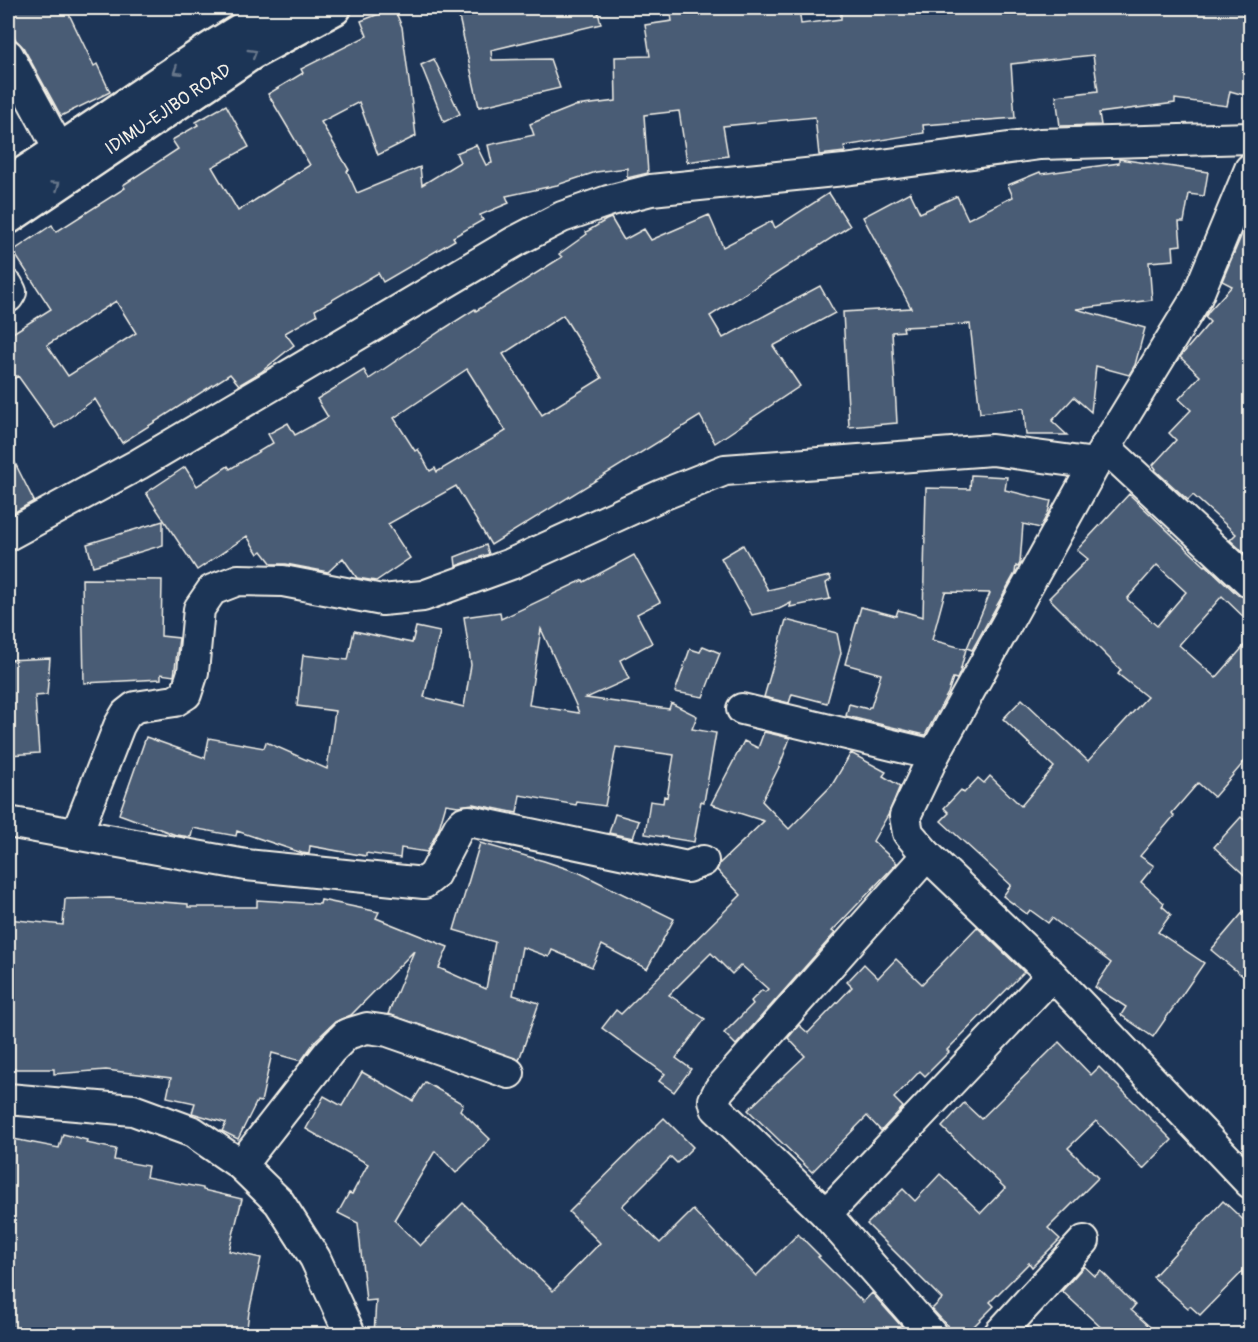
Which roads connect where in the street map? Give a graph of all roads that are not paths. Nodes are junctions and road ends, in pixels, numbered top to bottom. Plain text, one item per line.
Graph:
1 (280, 8) edge
2 (333, 8) edge
3 (8, 55) edge
4 (1251, 138) edge
5 (60, 151) junction
6 (1248, 181) edge
7 (8, 184) edge
8 (8, 217) edge
9 (8, 286) edge
10 (8, 297) edge
11 (1100, 456) junction
12 (8, 535) edge
13 (1251, 582) edge
14 (742, 709) dead end
15 (934, 755) junction
16 (8, 822) edge
17 (78, 833) junction
18 (927, 855) junction
19 (703, 861) dead end
20 (1052, 975) junction
21 (509, 1073) dead end
22 (8, 1099) edge
23 (241, 1165) junction
24 (1251, 1183) edge
25 (826, 1214) junction
26 (1084, 1242) dead end
27 (930, 1334) edge
28 (350, 1335) edge
29 (999, 1335) edge

1 -> 5 main road, IDIMU-EJIBO ROAD
8 -> 2 main road, IDIMU-EJIBO ROAD
3 - 5 street
4 - 12 street
5 - 7 main road, IDIMU-EJIBO ROAD
6 - 11 street
9 - 10 street
11 - 13 street
11 - 15 street
11 - 17 street
14 - 15 street
15 - 18 street
16 - 17 street
17 - 19 street
18 - 20 street
18 - 25 street
20 - 24 street
20 - 25 street
21 - 23 street
22 - 23 street
23 - 28 street
25 - 27 street
26 - 29 street

